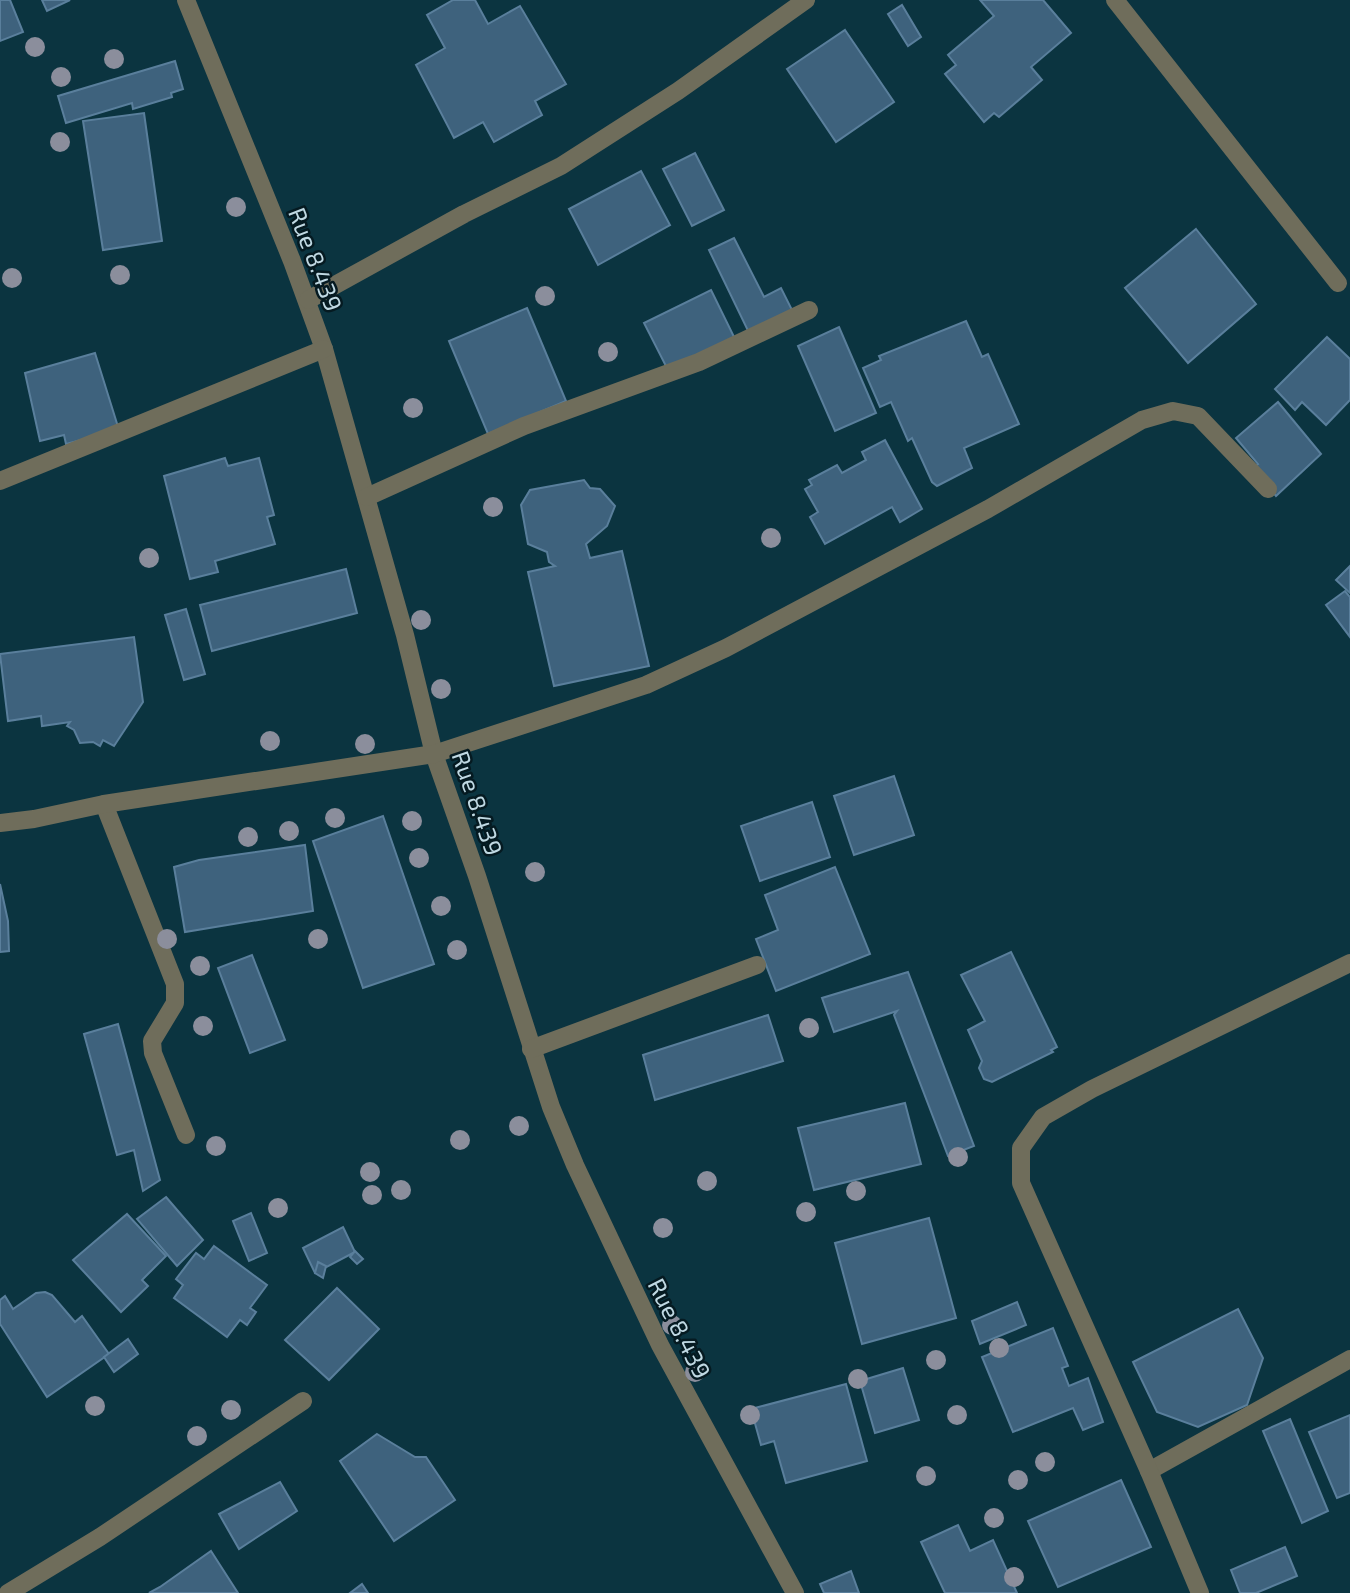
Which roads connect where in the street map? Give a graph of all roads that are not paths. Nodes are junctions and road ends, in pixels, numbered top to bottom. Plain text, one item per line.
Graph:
1 (186, 0) edge
2 (806, 0) edge
3 (1115, 0) edge
4 (1338, 283) dead end
5 (307, 300) junction
6 (809, 310) dead end
7 (324, 349) junction
8 (0, 481) edge
9 (1269, 489) dead end
10 (367, 497) junction
11 (434, 754) junction
12 (104, 804) junction
13 (0, 823) edge
14 (1350, 963) edge
15 (757, 965) dead end
16 (531, 1049) junction
17 (186, 1135) dead end
18 (1350, 1359) edge
19 (303, 1401) dead end
20 (1149, 1471) junction
21 (8, 1593) edge
22 (795, 1593) edge
23 (1200, 1593) edge

1 - 5 street, Rue 8.439
2 - 5 street
3 - 4 street
5 - 7 street, Rue 8.439
6 - 10 street
7 - 8 street
7 - 10 street, Rue 8.439
9 - 11 street
10 - 11 street, Rue 8.439
11 - 12 street
11 - 16 street, Rue 8.439
12 - 13 street
12 - 17 street
14 - 20 street
15 - 16 street
16 - 22 street, Rue 8.439
18 - 20 street
19 - 21 street
20 - 23 street

